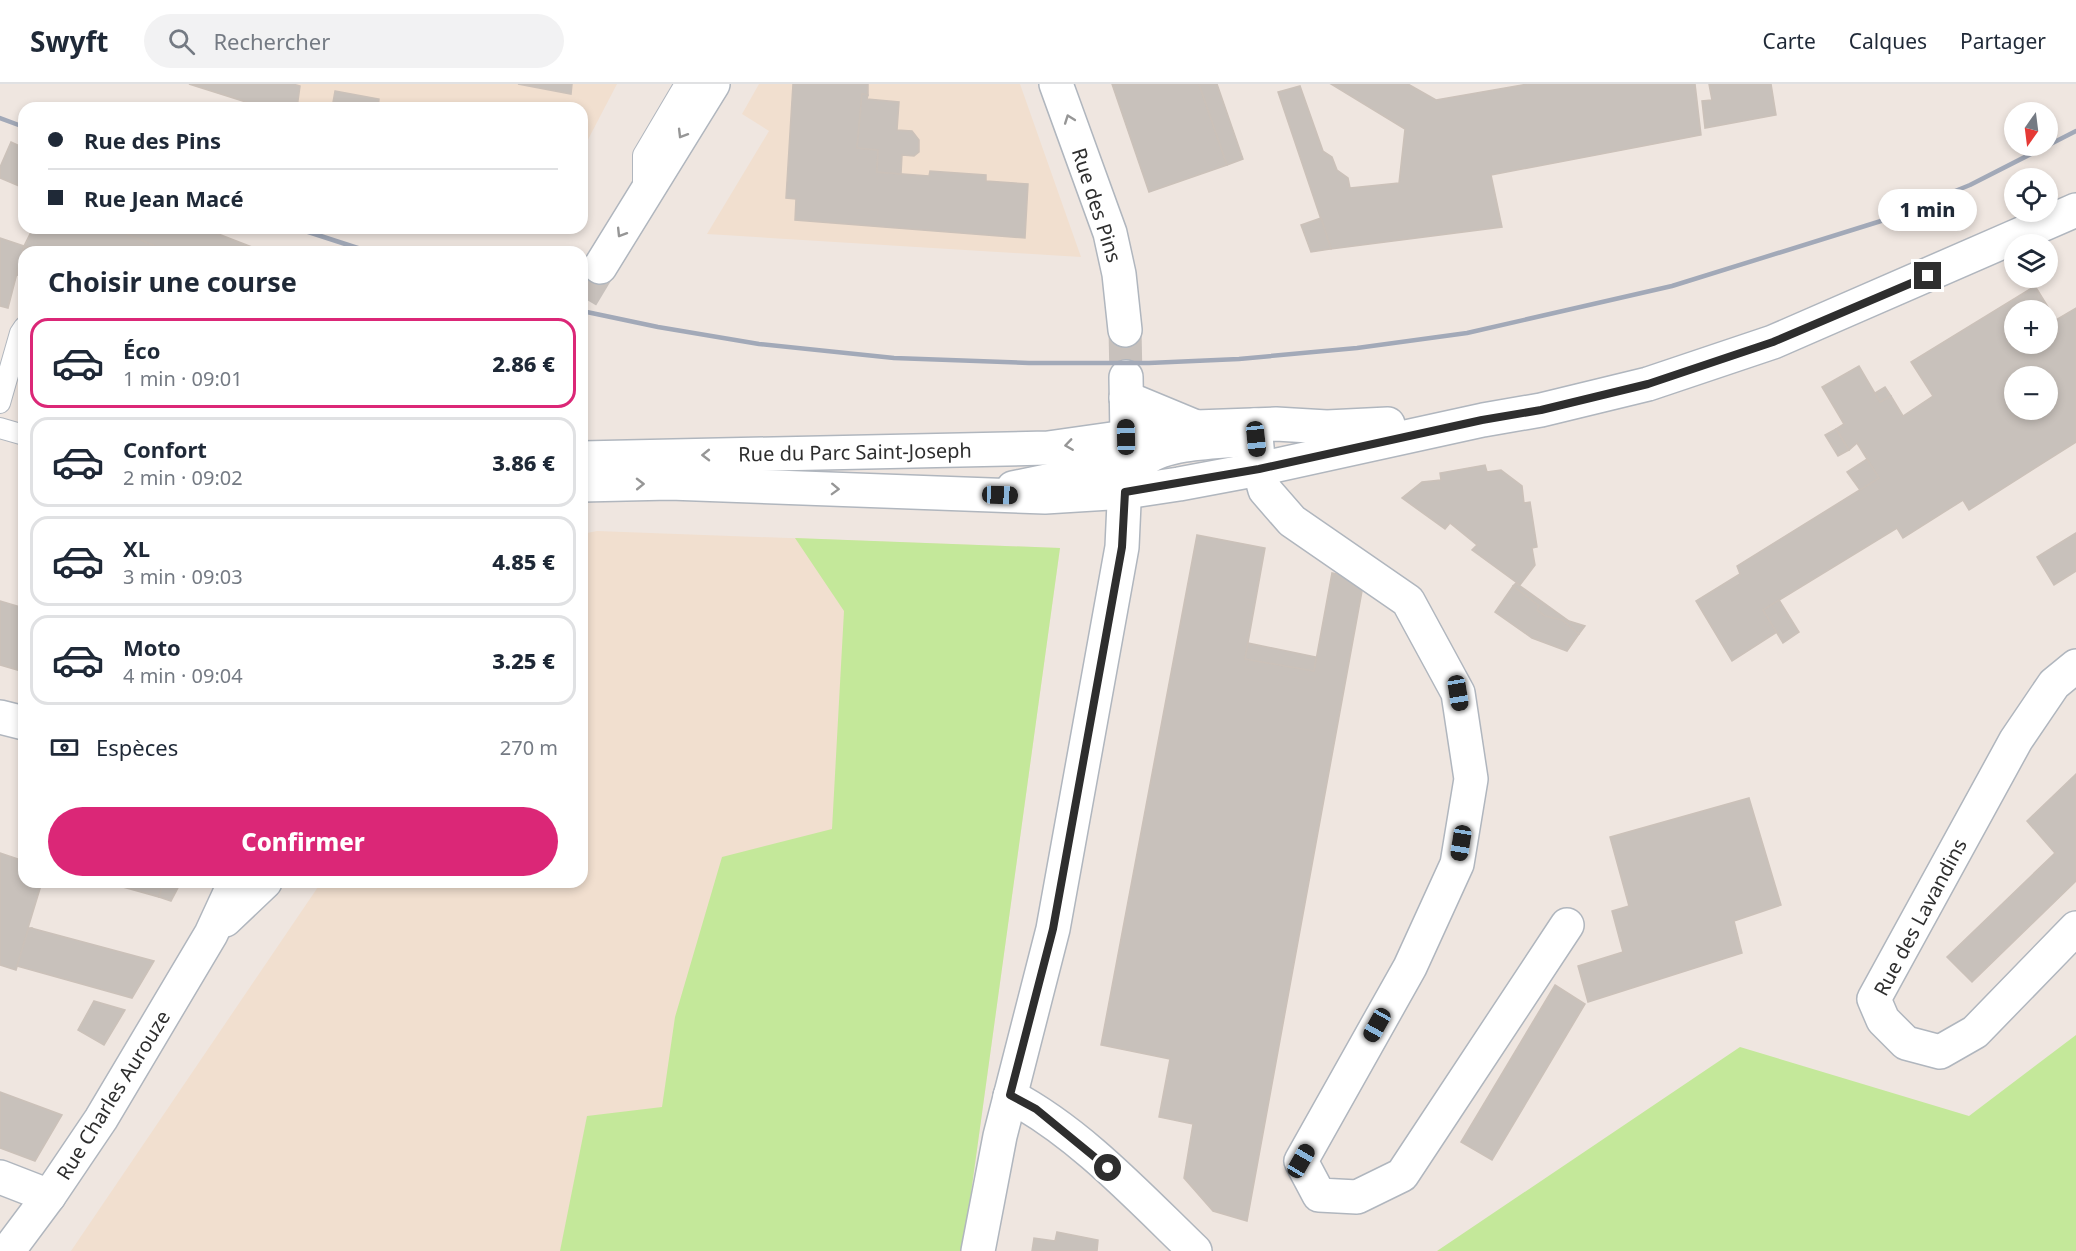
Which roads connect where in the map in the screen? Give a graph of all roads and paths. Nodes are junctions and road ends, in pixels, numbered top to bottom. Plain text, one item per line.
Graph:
1 (685, 84) edge
2 (713, 84) edge
3 (1056, 84) edge
4 (643, 199) junction
5 (2076, 210) edge
6 (600, 267) tunnel mouth
7 (1125, 330) tunnel mouth
8 (18, 340) edge
9 (0, 403) edge
10 (1482, 420) junction
11 (1196, 427) junction
12 (0, 428) edge
13 (18, 433) edge
14 (1126, 437) junction
15 (1257, 444) junction
16 (588, 458) edge
17 (588, 485) edge
18 (1125, 492) junction
19 (978, 495) junction
20 (2076, 666) edge
21 (0, 717) edge
22 (18, 722) edge
23 (232, 888) edge
24 (259, 888) edge
25 (1567, 925) dead end
26 (2076, 928) edge
27 (211, 934) junction
28 (1010, 1095) junction
29 (0, 1177) edge
30 (49, 1196) junction
31 (8, 1251) edge
32 (978, 1251) edge
33 (1195, 1251) edge

1 - 4 lane
2 -> 4 street
7 -> 3 street, Rue des Pins
4 -> 6 street
5 - 10 street
8 - 9 lane
10 - 15 street
10 - 15 street
11 - 14 street, Rue du Parc Saint-Joseph
11 - 14 street
11 - 15 street, Rue du Parc Saint-Joseph
12 - 13 lane
14 -> 16 street, Rue du Parc Saint-Joseph
14 - 18 street
14 - 19 street
15 - 18 street, Rue du Parc Saint-Joseph
15 - 25 street
17 -> 19 street, Rue du Parc Saint-Joseph
18 - 19 street, Rue du Parc Saint-Joseph
18 - 28 street
20 - 26 street, Rue des Lavandins
21 - 22 street
23 - 27 street, Rue Charles Aurouze
24 - 27 street, Rue Charles Aurouze
27 - 30 street, Rue Charles Aurouze
28 - 32 street
28 - 33 street
29 - 30 street
30 - 31 street, Rue Charles Aurouze

